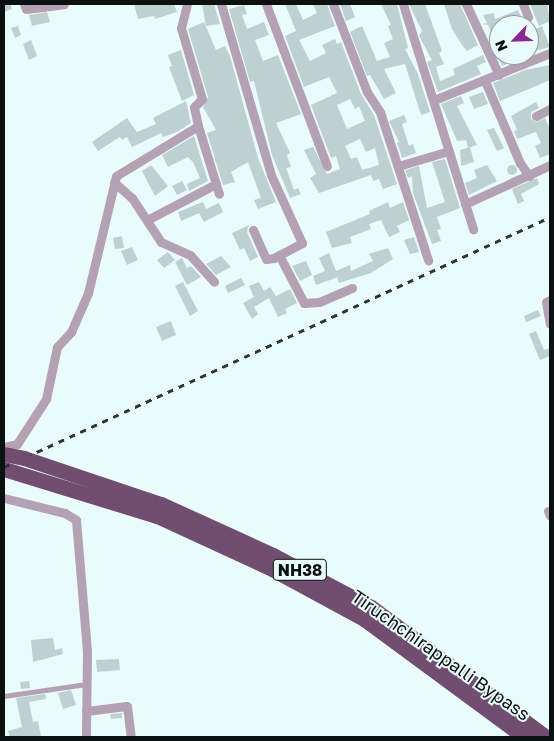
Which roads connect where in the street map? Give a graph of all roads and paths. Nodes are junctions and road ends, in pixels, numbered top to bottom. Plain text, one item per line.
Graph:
1 (24, 4) edge
2 (64, 4) edge
3 (187, 4) edge
4 (222, 4) edge
5 (266, 4) edge
6 (333, 4) edge
7 (403, 4) edge
8 (466, 4) edge
9 (550, 53) edge
10 (499, 75) junction
11 (485, 81) junction
12 (434, 100) junction
13 (550, 109) edge
14 (536, 116) dead end
15 (198, 126) junction
16 (449, 151) junction
17 (550, 165) edge
18 (327, 166) dead end
19 (398, 166) junction
20 (529, 176) junction
21 (114, 182) junction
22 (216, 184) junction
23 (219, 194) dead end
24 (465, 204) junction
25 (147, 220) junction
26 (473, 229) dead end
27 (253, 230) dead end
28 (279, 255) junction
29 (428, 260) dead end
30 (214, 282) dead end
31 (352, 288) dead end
32 (550, 300) edge
33 (550, 324) edge
34 (4, 447) edge
35 (4, 454) edge
36 (8, 470) edge
37 (4, 498) edge
38 (86, 684) junction
39 (4, 696) edge
40 (86, 711) junction
41 (86, 737) edge
42 (131, 737) edge
43 (524, 737) edge
44 (546, 737) edge

1 - 2 street
3 - 15 street
4 - 28 street
5 - 18 street
6 - 19 street
7 - 12 street
8 - 10 street
9 - 10 street
10 - 11 street
11 - 12 street
11 - 20 street
12 - 16 street
13 - 14 street
15 - 21 street
15 - 22 street
16 - 19 street
16 - 24 street
17 - 20 street
19 - 29 street
20 - 24 street
21 - 25 street
21 - 34 street
22 - 23 street
22 - 25 street
24 - 26 street
25 - 30 street
27 - 28 street
28 - 31 street
32 - 33 street
35 - 44 highway, Tiruchchirappalli Bypass / NH38, bridge
36 - 43 highway, Tiruchchirappalli Bypass / NH38
37 - 38 street
38 - 39 lane
38 - 40 street
40 - 41 street
40 - 42 street

